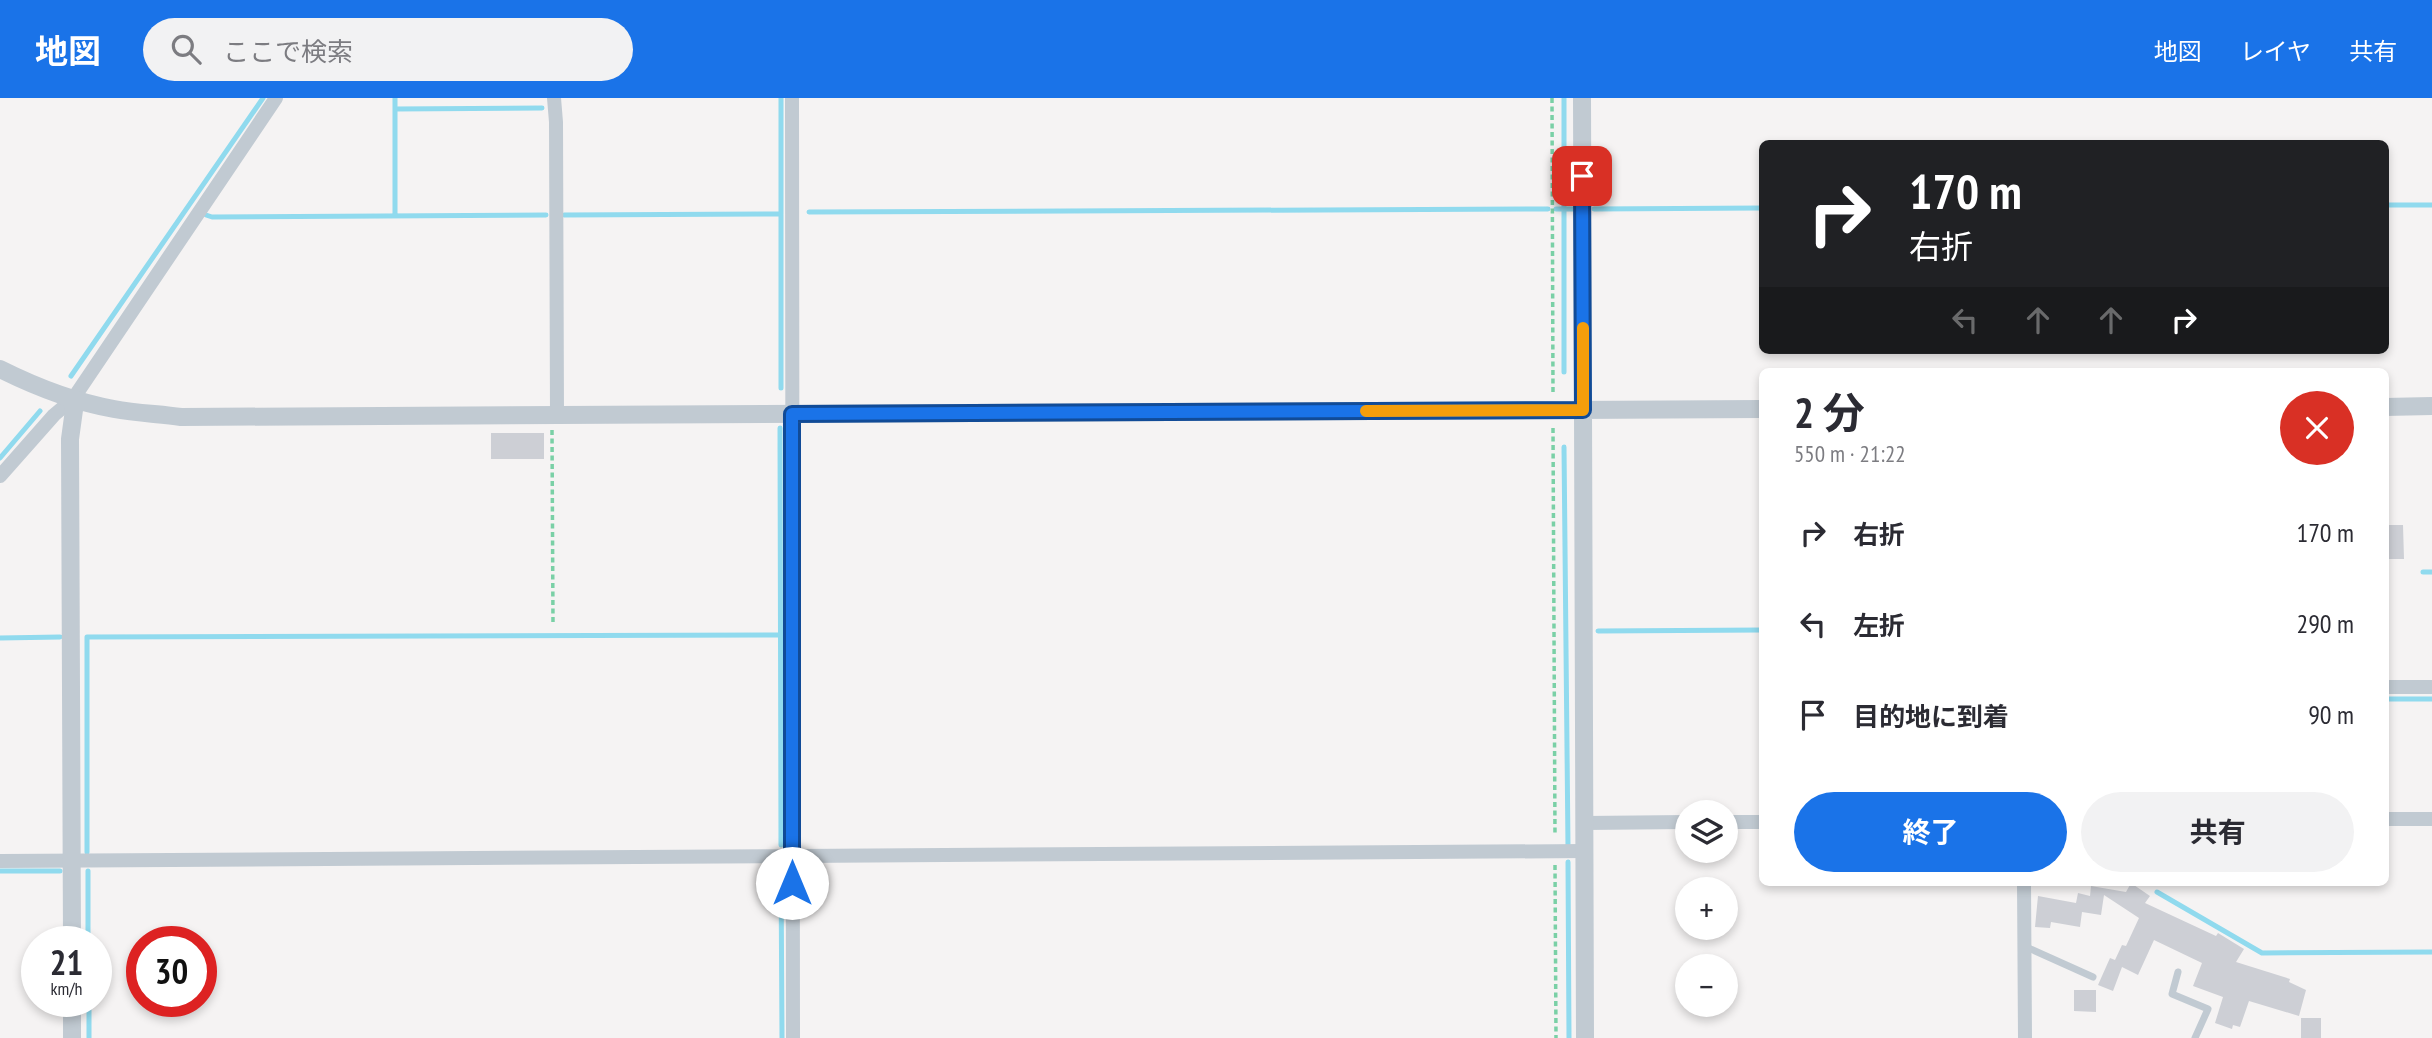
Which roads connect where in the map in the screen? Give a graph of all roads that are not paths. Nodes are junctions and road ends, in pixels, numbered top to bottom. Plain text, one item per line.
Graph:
1 (275, 98) edge
2 (554, 98) edge
3 (792, 98) edge
4 (1582, 98) edge
5 (0, 369) edge
6 (73, 398) junction
7 (2432, 406) edge
8 (2389, 407) edge
9 (1759, 409) edge
10 (1583, 410) junction
11 (792, 414) junction
12 (555, 415) junction
13 (0, 476) edge
14 (2389, 687) edge
15 (2432, 687) edge
16 (2389, 819) edge
17 (2432, 819) edge
18 (1675, 822) edge
19 (1738, 822) edge
20 (1759, 822) edge
21 (1586, 823) junction
22 (1586, 851) junction
23 (792, 857) junction
24 (0, 861) edge
25 (72, 861) junction
26 (2024, 886) edge
27 (72, 926) edge
28 (2024, 946) junction
29 (2178, 972) dead end
30 (2093, 977) dead end
31 (72, 1017) edge
32 (72, 1038) edge
33 (793, 1038) edge
34 (1585, 1038) edge
35 (2025, 1038) edge
36 (2195, 1038) edge

1 - 6 street
2 - 12 street
3 - 11 street
4 - 10 street
5 - 6 street
6 - 12 street
6 - 13 street
6 - 25 street
7 - 8 street
9 - 10 street
10 - 11 street
10 - 21 street
11 - 12 street
11 - 23 street
14 - 15 street
16 - 17 street
18 - 21 street
19 - 20 street
21 - 22 street
22 - 23 street
22 - 34 street
23 - 25 street
23 - 33 street
24 - 25 street
25 - 27 street
26 - 28 street
28 - 30 lane
28 - 35 street
29 - 36 lane
31 - 32 street

